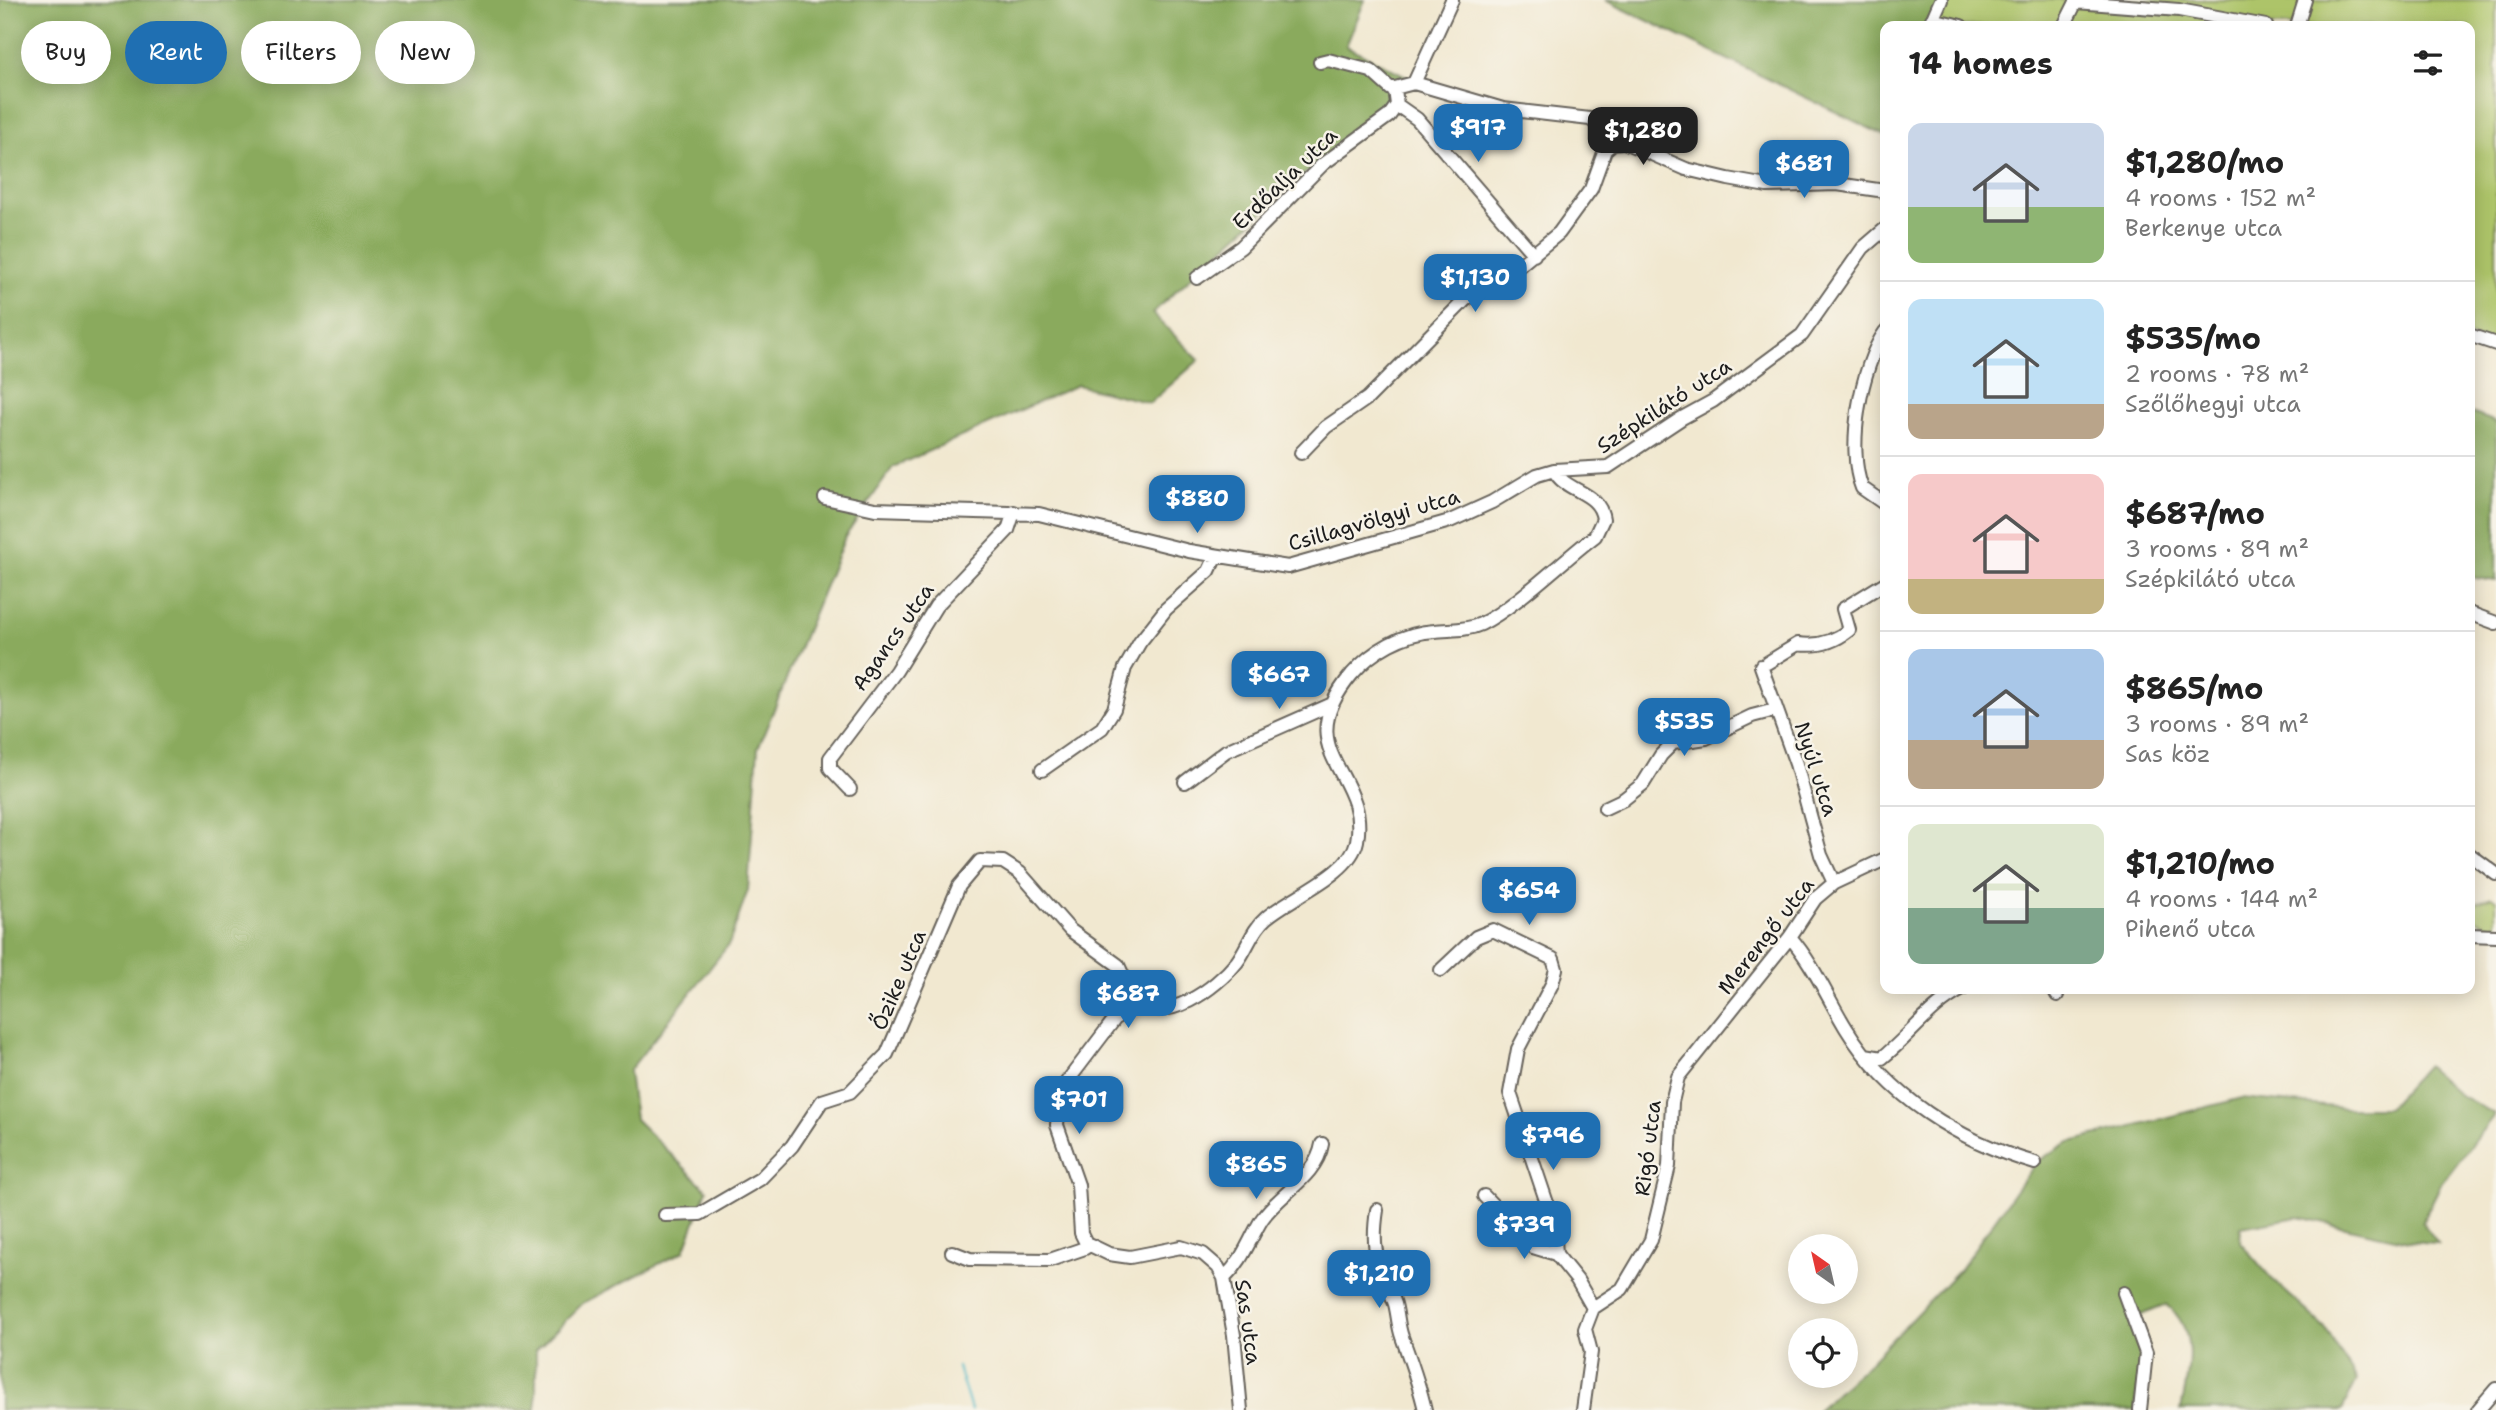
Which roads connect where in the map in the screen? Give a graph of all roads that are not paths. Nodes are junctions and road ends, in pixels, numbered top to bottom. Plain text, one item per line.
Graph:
1 (1452, 0) edge
2 (1941, 0) edge
3 (2305, 0) edge
4 (2076, 1) edge
5 (1932, 21) edge
6 (2066, 21) edge
7 (2239, 21) edge
8 (2299, 21) edge
9 (1320, 62) dead end
10 (1413, 83) junction
11 (1395, 89) junction
12 (1397, 105) junction
13 (1605, 150) junction
14 (1880, 190) edge
15 (1880, 233) edge
16 (1534, 255) junction
17 (1197, 278) dead end
18 (2475, 337) edge
19 (1880, 339) edge
20 (2496, 344) edge
21 (1301, 453) dead end
22 (1554, 470) junction
23 (824, 498) dead end
24 (1880, 500) edge
25 (1014, 512) junction
26 (1216, 556) junction
27 (1880, 586) edge
28 (2475, 615) edge
29 (2496, 624) edge
30 (1330, 705) junction
31 (1775, 710) junction
32 (1042, 770) dead end
33 (1185, 782) dead end
34 (850, 789) dead end
35 (1605, 808) dead end
36 (2475, 858) edge
37 (1880, 861) edge
38 (2496, 874) edge
39 (1833, 883) junction
40 (2475, 935) edge
41 (2496, 936) edge
42 (1790, 937) junction
43 (1441, 970) dead end
44 (1955, 994) edge
45 (1134, 1000) junction
46 (1865, 1055) junction
47 (1693, 1057) joint
48 (1322, 1144) dead end
49 (2035, 1163) dead end
50 (1484, 1196) dead end
51 (1377, 1210) dead end
52 (666, 1214) dead end
53 (1087, 1242) junction
54 (952, 1252) dead end
55 (1556, 1254) junction
56 (1224, 1278) junction
57 (2124, 1293) dead end
58 (1593, 1308) junction
59 (2496, 1389) edge
60 (1241, 1410) edge
61 (1425, 1410) edge
62 (1583, 1410) edge
63 (2140, 1410) edge
64 (2478, 1410) edge

1 - 10 street
2 - 5 street
3 - 8 street
4 - 6 street
4 - 7 street
9 - 11 street
10 - 11 street
10 - 13 street
11 - 12 street
12 - 16 street
12 - 17 street, Erdőalja utca
13 - 14 street
13 - 16 street
15 - 22 street, Szépkilátó utca
16 - 21 street
18 - 20 street
19 - 24 street
22 - 26 street, Csillagvölgyi utca
22 - 30 street
23 - 25 street, Csillagvölgyi utca
25 - 26 street, Csillagvölgyi utca
25 - 34 street, Agancs utca
26 - 32 street
27 - 31 street, Nyúl utca
28 - 29 street
30 - 33 street
30 - 45 street
31 - 35 street
31 - 39 street, Nyúl utca
36 - 38 street
37 - 39 street, Merengő utca
39 - 42 street, Merengő utca
40 - 41 street
42 - 46 street
42 - 47 street, Merengő utca
43 - 55 street
44 - 46 street
45 - 52 street, Őzike utca
45 - 53 street
46 - 49 street
47 - 58 street, Rigó utca
48 - 56 street
50 - 55 street
51 - 61 street
53 - 54 street
53 - 56 street, Sas utca
55 - 58 street
56 - 60 street, Sas utca
57 - 63 street
58 - 62 street
59 - 64 street

